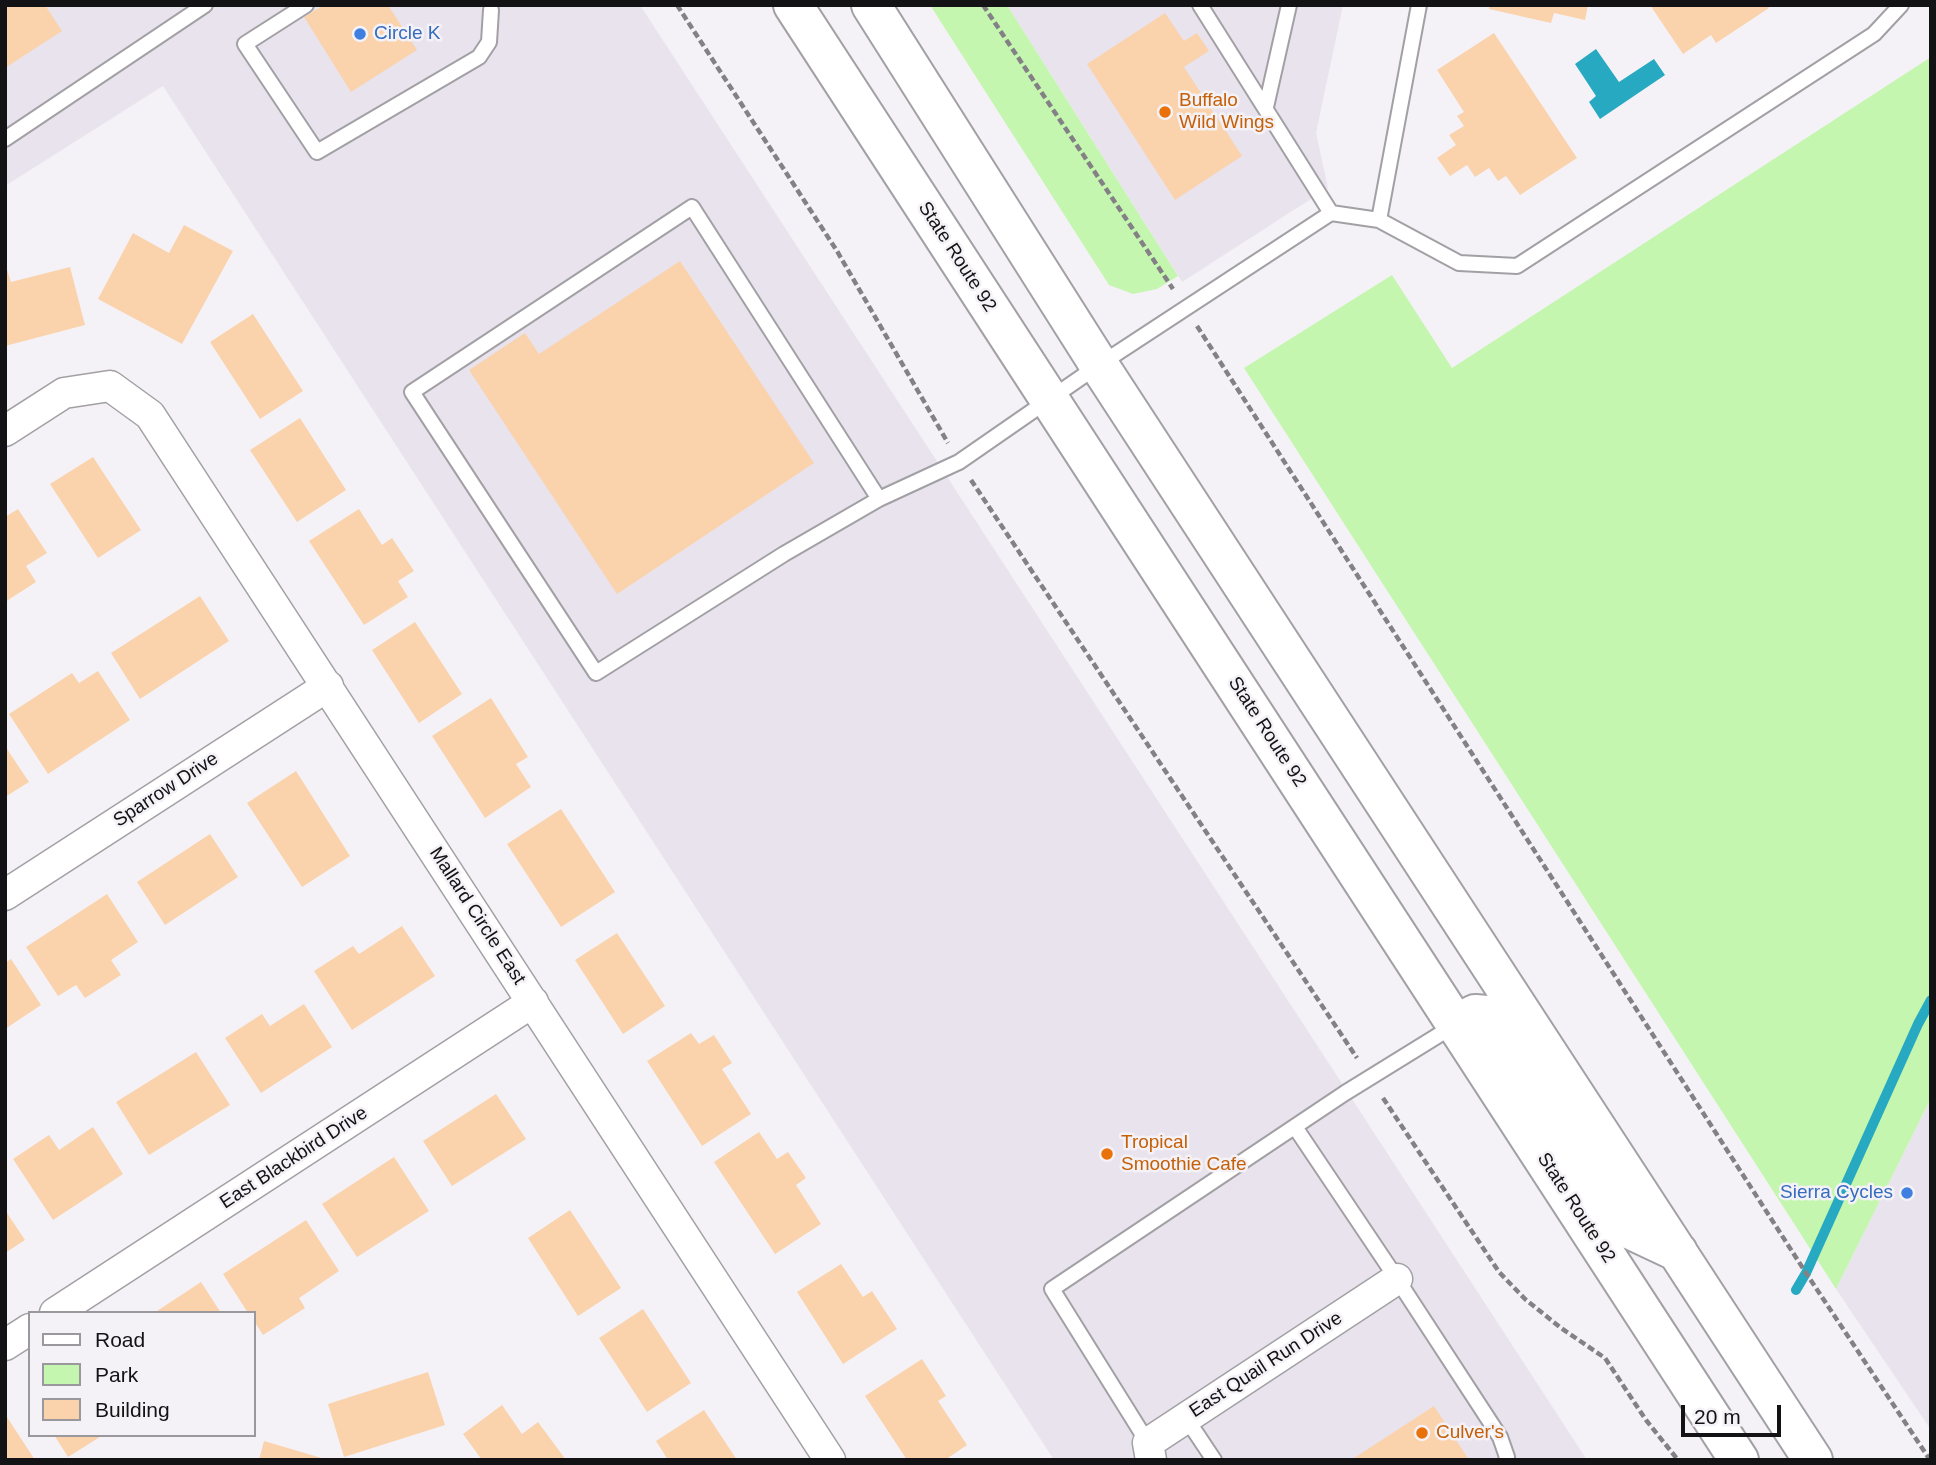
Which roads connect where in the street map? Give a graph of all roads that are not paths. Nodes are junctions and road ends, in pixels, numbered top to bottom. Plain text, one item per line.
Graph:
1 (205, 5) edge
2 (306, 5) edge
3 (793, 5) edge
4 (872, 5) edge
5 (1200, 5) edge
6 (1289, 5) edge
7 (1419, 5) edge
8 (1901, 5) edge
9 (492, 7) edge
10 (1266, 107) junction
11 (5, 139) edge
12 (1331, 213) junction
13 (1379, 220) junction
14 (1099, 365) junction
15 (1049, 398) junction
16 (5, 431) edge
17 (878, 499) junction
18 (328, 686) junction
19 (5, 895) edge
20 (533, 1002) junction
21 (1456, 1024) junction
22 (1295, 1127) junction
23 (1678, 1252) junction
24 (1397, 1279) junction
25 (58, 1311) edge
26 (28, 1330) edge
27 (5, 1345) edge
28 (1186, 1418) junction
29 (1150, 1451) edge
30 (830, 1460) edge
31 (1214, 1460) edge
32 (1506, 1460) edge
33 (1739, 1460) edge
34 (1813, 1460) edge

1 - 11 lane
2 - 9 lane
3 - 15 main road, State Route 92
4 - 14 main road
5 - 10 lane
6 - 10 lane
7 - 13 lane
8 - 13 lane
10 - 12 lane
12 - 13 lane
12 - 14 lane
14 - 15 lane
14 - 23 main road
15 - 17 lane
15 - 21 main road, State Route 92
16 - 18 street, Mallard Circle East
17 - 17 lane
18 - 19 street, Sparrow Drive
18 - 20 street, Mallard Circle East
20 - 25 street, East Blackbird Drive
20 - 30 street, Mallard Circle East
21 - 22 lane
21 - 23 main road
21 - 33 main road, State Route 92
22 - 24 lane
22 - 29 lane
23 - 34 main road
24 - 28 street, East Quail Run Drive
24 - 32 lane
26 - 27 street
28 - 29 street, East Quail Run Drive
28 - 31 lane

